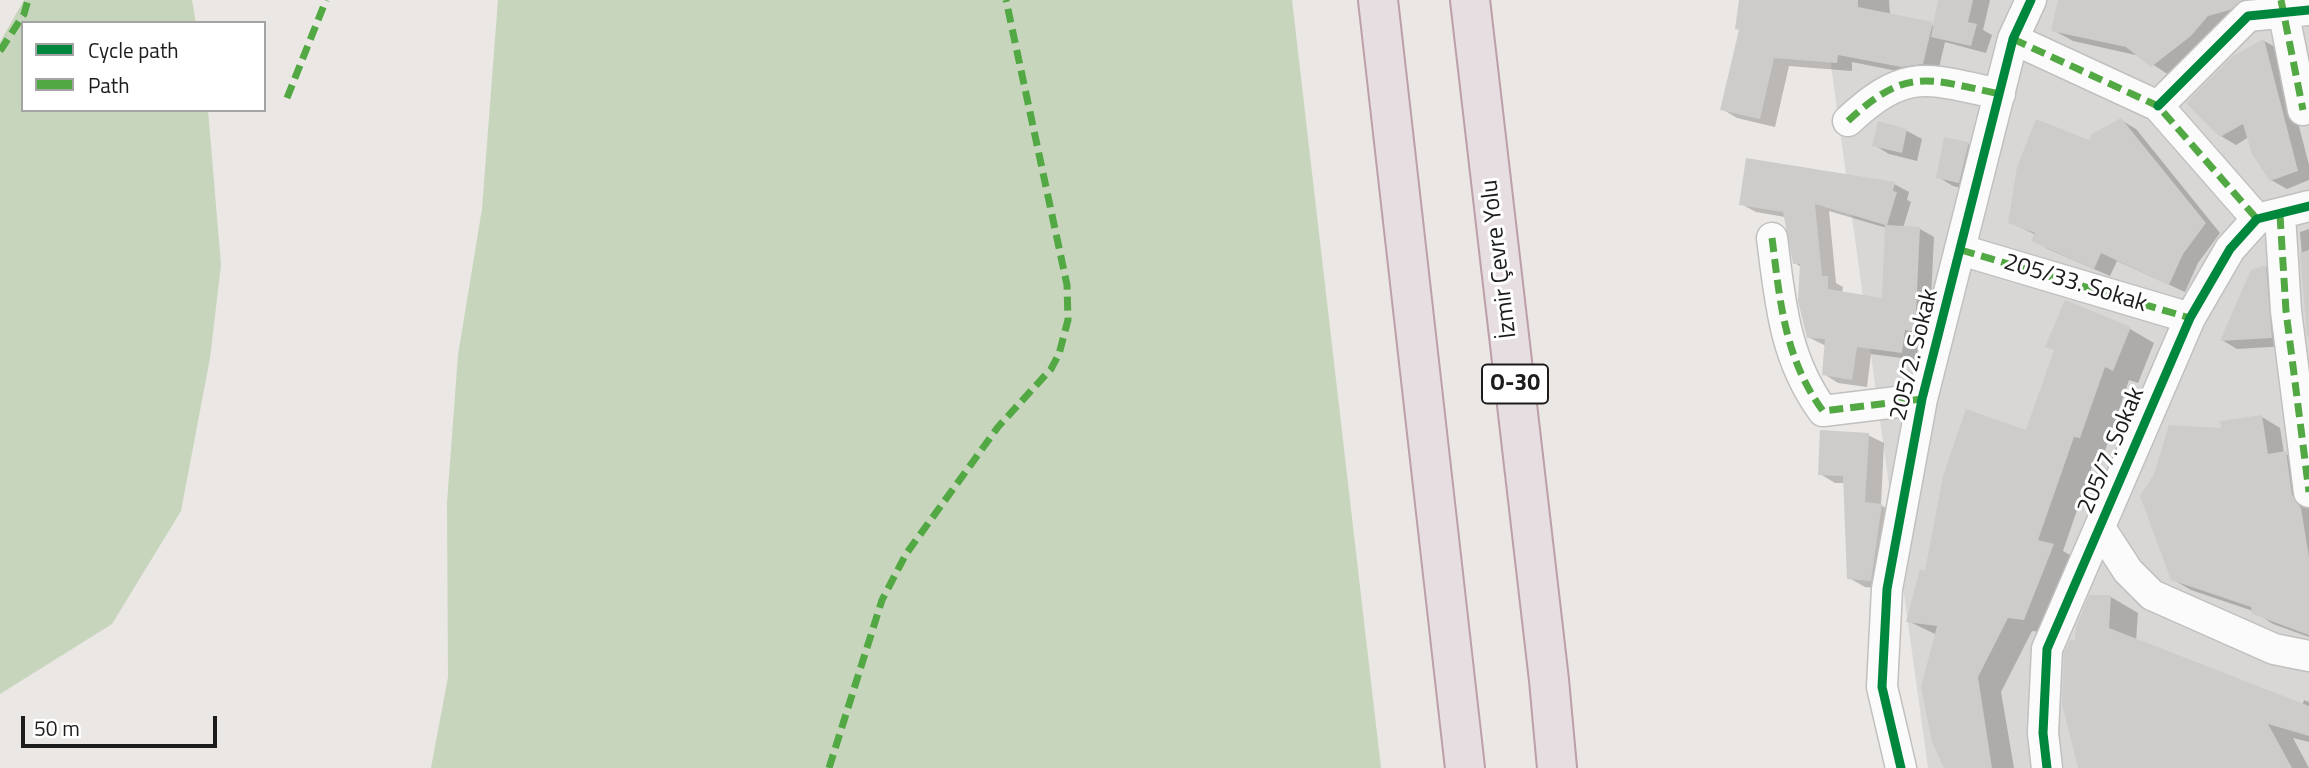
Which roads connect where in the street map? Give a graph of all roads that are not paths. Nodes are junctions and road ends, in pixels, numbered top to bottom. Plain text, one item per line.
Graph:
1 (1378, 0) edge
2 (1469, 0) edge
3 (2032, 0) edge
4 (2291, 8) edge
5 (2013, 38) junction
6 (2000, 94) junction
7 (2158, 106) junction
8 (2303, 110) dead end
9 (1848, 121) dead end
10 (2309, 206) edge
11 (2269, 217) junction
12 (1772, 238) dead end
13 (1961, 250) junction
14 (2190, 318) junction
15 (1922, 400) junction
16 (2309, 492) edge
17 (2100, 528) junction
18 (2309, 656) edge
19 (1465, 768) edge
20 (1557, 768) edge
21 (1902, 768) edge
22 (2047, 768) edge

1 - 19 highway
2 - 20 highway, İzmir Çevre Yolu / O-30
3 - 5 street, 205/2. Sokak
4 - 7 street
4 - 8 street
5 - 6 street, 205/2. Sokak
5 - 7 street
6 - 9 street
6 - 13 street, 205/2. Sokak
7 - 11 street
10 - 11 street, 205/7. Sokak
11 - 14 street, 205/7. Sokak
11 - 16 street
12 - 15 street
13 - 14 street, 205/33. Sokak
13 - 15 street, 205/2. Sokak
14 - 17 street, 205/7. Sokak
15 - 21 street, 205/2. Sokak
17 - 18 street
17 - 22 street, 205/7. Sokak

